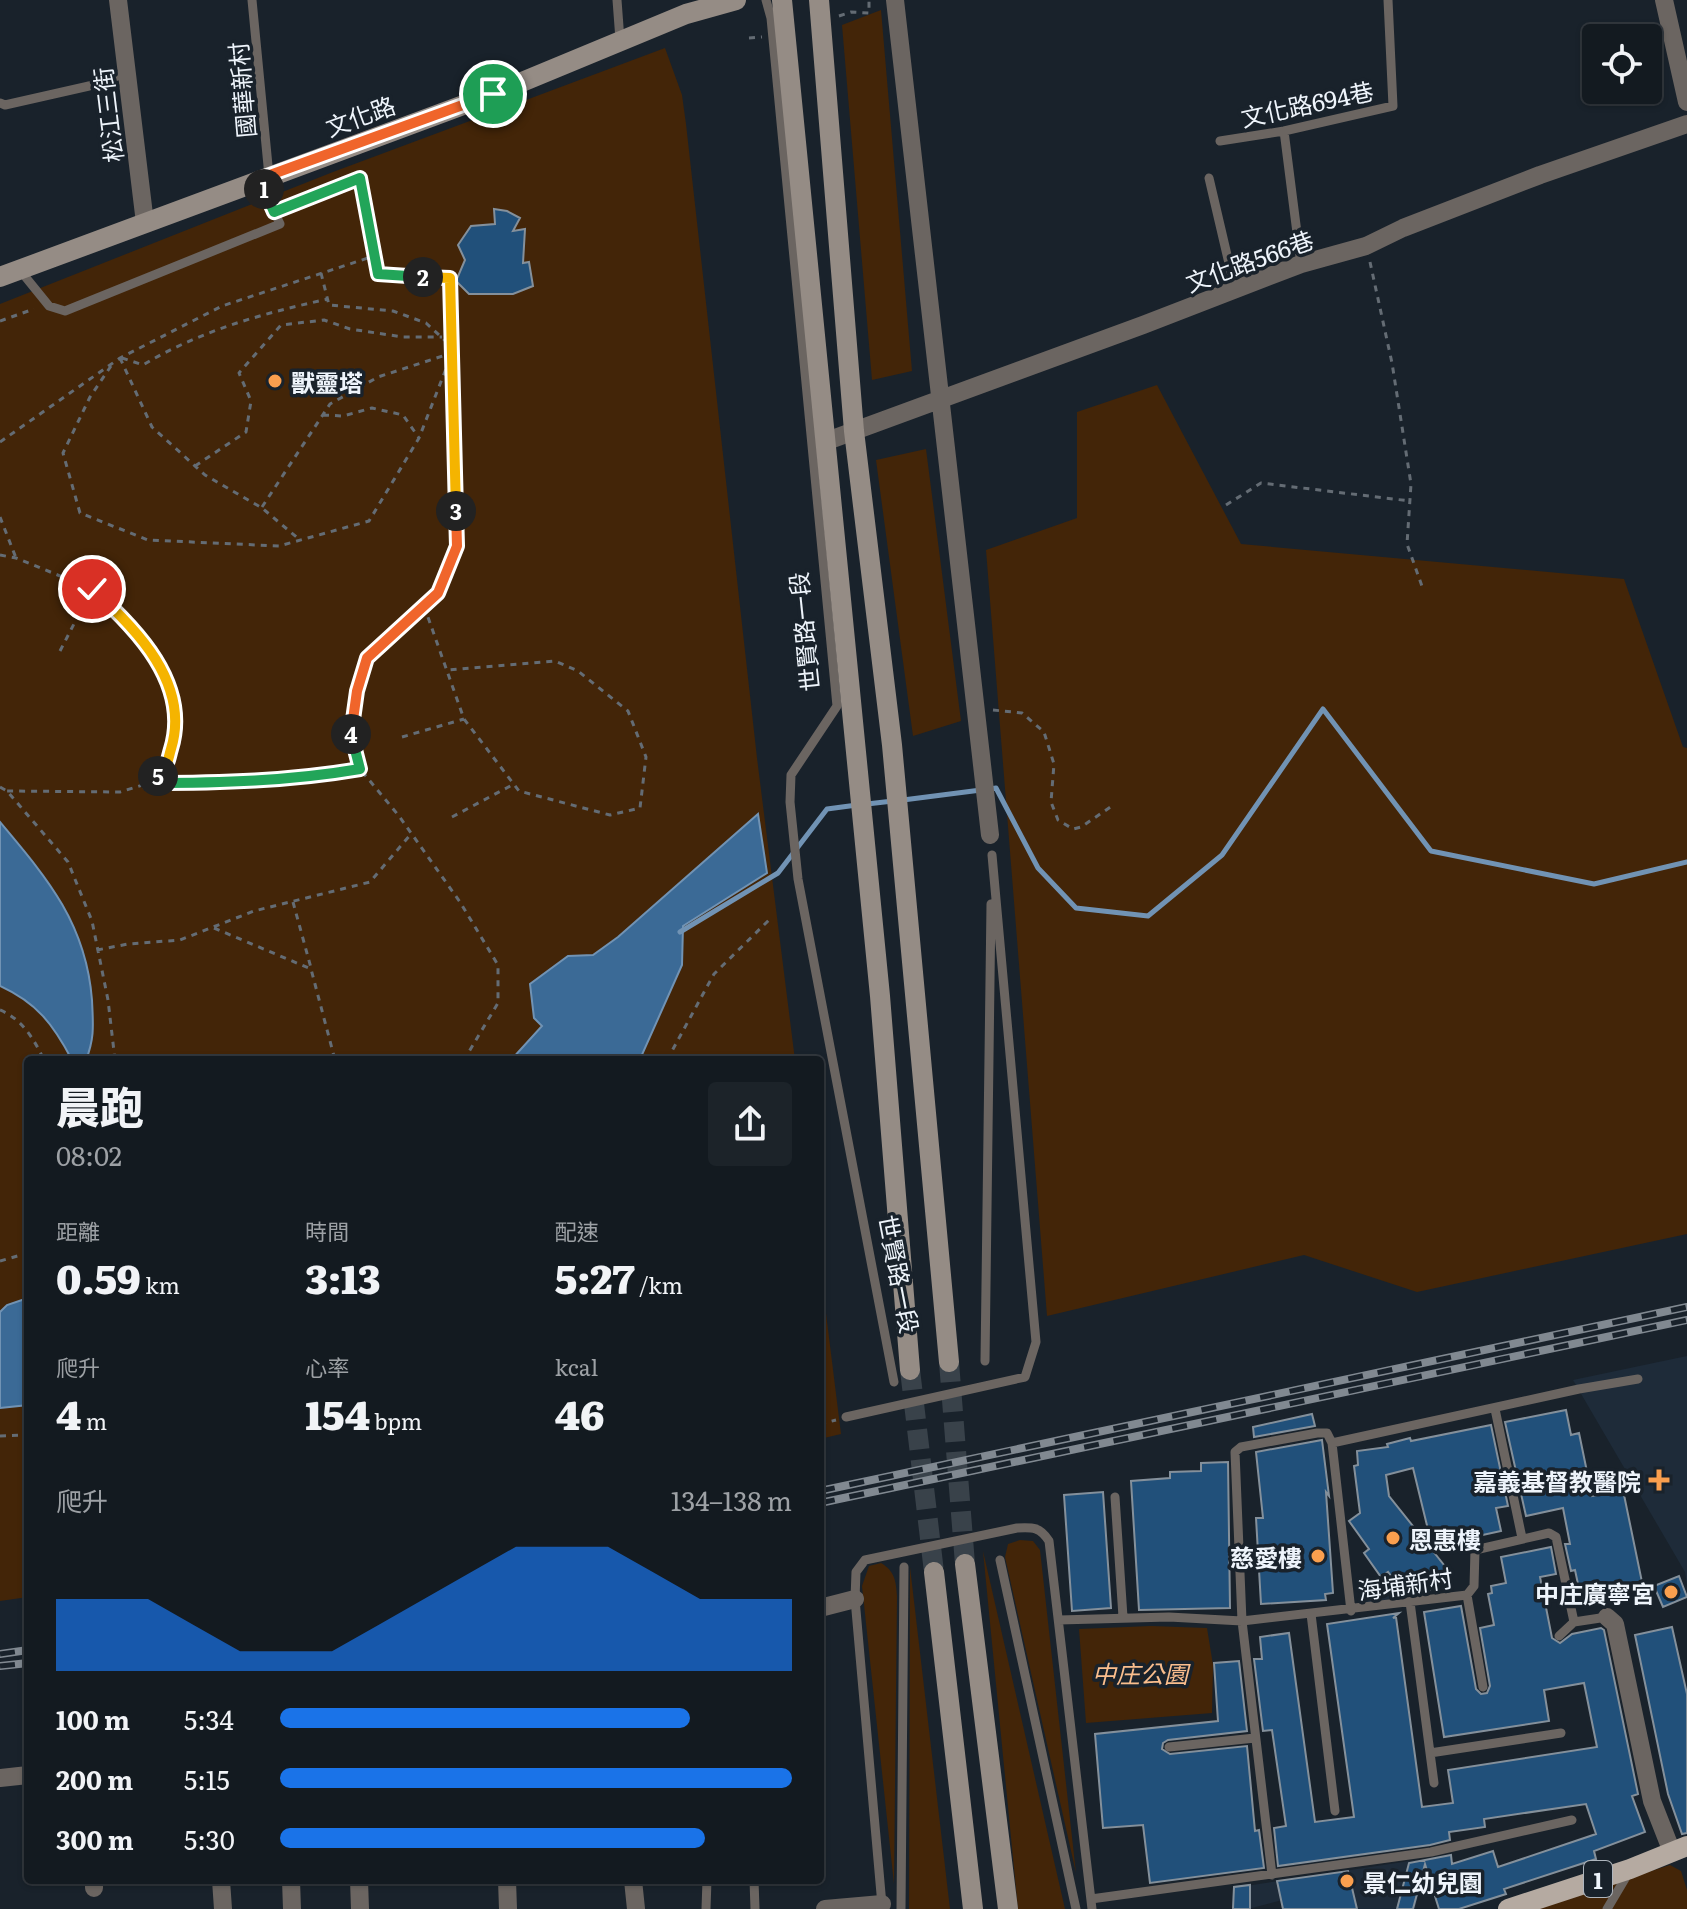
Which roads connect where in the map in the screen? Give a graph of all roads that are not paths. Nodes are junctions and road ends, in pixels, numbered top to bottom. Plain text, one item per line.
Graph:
1 (118, 0) edge
2 (252, 0) edge
3 (617, 0) edge
4 (736, 0) edge
5 (766, 0) edge
6 (782, 0) edge
7 (819, 0) edge
8 (895, 0) edge
9 (1388, 0) edge
10 (1664, 0) edge
11 (686, 7) edge
12 (620, 42) junction
13 (126, 73) junction
14 (1687, 102) edge
15 (0, 103) edge
16 (1687, 124) edge
17 (1284, 131) junction
18 (1220, 141) dead end
19 (264, 178) junction
20 (1209, 178) dead end
21 (145, 223) junction
22 (1301, 264) junction
23 (10, 273) edge
24 (1235, 289) junction
25 (939, 399) junction
26 (854, 431) junction
27 (827, 441) junction
28 (990, 835) joint
29 (992, 855) junction
30 (985, 1361) dead end
31 (949, 1362) tunnel mouth
32 (902, 1376) joint
33 (1638, 1379) dead end
34 (1495, 1409) junction
35 (846, 1417) dead end
36 (1332, 1443) junction
37 (1115, 1497) dead end
38 (1522, 1538) junction
39 (1000, 1560) dead end
40 (965, 1564) tunnel mouth
41 (904, 1567) dead end
42 (934, 1572) tunnel mouth
43 (1467, 1595) junction
44 (855, 1599) junction
45 (1410, 1602) junction
46 (824, 1607) edge
47 (1351, 1611) junction
48 (1311, 1614) junction
49 (1123, 1617) junction
50 (1607, 1617) joint
51 (1059, 1620) junction
52 (1242, 1621) junction
53 (1574, 1622) junction
54 (1559, 1636) dead end
55 (1483, 1687) dead end
56 (1561, 1733) dead end
57 (1255, 1738) junction
58 (1169, 1747) dead end
59 (1430, 1753) junction
60 (24, 1775) edge
61 (0, 1778) edge
62 (1434, 1783) dead end
63 (1335, 1811) dead end
64 (1572, 1820) dead end
65 (1679, 1849) edge
66 (1630, 1869) junction
67 (1272, 1875) junction
68 (221, 1884) edge
69 (291, 1884) edge
70 (359, 1884) edge
71 (507, 1884) edge
72 (633, 1884) edge
73 (707, 1884) edge
74 (754, 1884) edge
75 (1091, 1904) edge
76 (882, 1907) edge
77 (223, 1909) edge
78 (292, 1909) edge
79 (360, 1909) edge
80 (508, 1909) edge
81 (636, 1909) edge
82 (706, 1909) edge
83 (755, 1909) edge
84 (825, 1909) edge
85 (901, 1909) edge
86 (973, 1909) edge
87 (1008, 1909) edge
88 (1076, 1909) edge
89 (1508, 1909) edge
90 (1607, 1909) edge

1 - 13 street, 松江三街
2 - 19 lane, 國華新村
3 - 12 lane
4 - 11 street, 文化路
5 - 32 lane, 世賢路一段
6 - 27 street, 世賢路一段
7 - 26 street, 世賢路一段
8 - 25 street
9 - 17 lane, 文化路694巷
10 - 14 street
11 - 12 street, 文化路
12 - 19 street, 文化路
13 - 15 lane
13 - 21 street, 松江三街
16 - 22 street, 文化路566巷
17 - 18 lane, 文化路694巷
17 - 22 lane
19 - 21 street, 文化路
19 - 23 lane, 國華新村
20 - 24 lane
21 - 23 street, 文化路
22 - 24 street, 文化路566巷
24 - 25 street, 文化路566巷
25 - 26 street, 文化路566巷
25 - 28 street
26 - 27 street, 文化路566巷
26 - 31 street, 世賢路一段
27 - 32 street, 世賢路一段
28 - 29 lane
29 - 30 lane
29 - 35 lane
33 - 34 lane
34 - 36 lane
34 - 38 lane
36 - 47 lane
36 - 52 lane
37 - 49 lane
38 - 43 lane, 海埔新村
38 - 53 lane, 海埔新村
39 - 88 lane
40 - 87 street
41 - 85 lane
42 - 86 street
43 - 45 lane, 海埔新村
43 - 55 lane
44 - 46 street
44 - 51 lane
44 - 76 lane
45 - 47 lane, 海埔新村
45 - 59 lane
47 - 48 lane, 海埔新村
48 - 52 lane, 海埔新村
48 - 63 lane
49 - 51 lane, 海埔新村
49 - 52 lane, 海埔新村
50 - 53 lane
50 - 65 street
51 - 75 lane
52 - 57 lane
53 - 54 lane
56 - 59 lane
57 - 58 lane
57 - 67 lane
59 - 62 lane
60 - 61 street
64 - 67 lane
65 - 66 main road, 1
66 - 89 main road, 1
66 - 90 lane
67 - 75 lane
68 - 77 street
69 - 78 street
70 - 79 street
71 - 80 street
72 - 81 street
73 - 82 lane
74 - 83 lane
76 - 84 street

